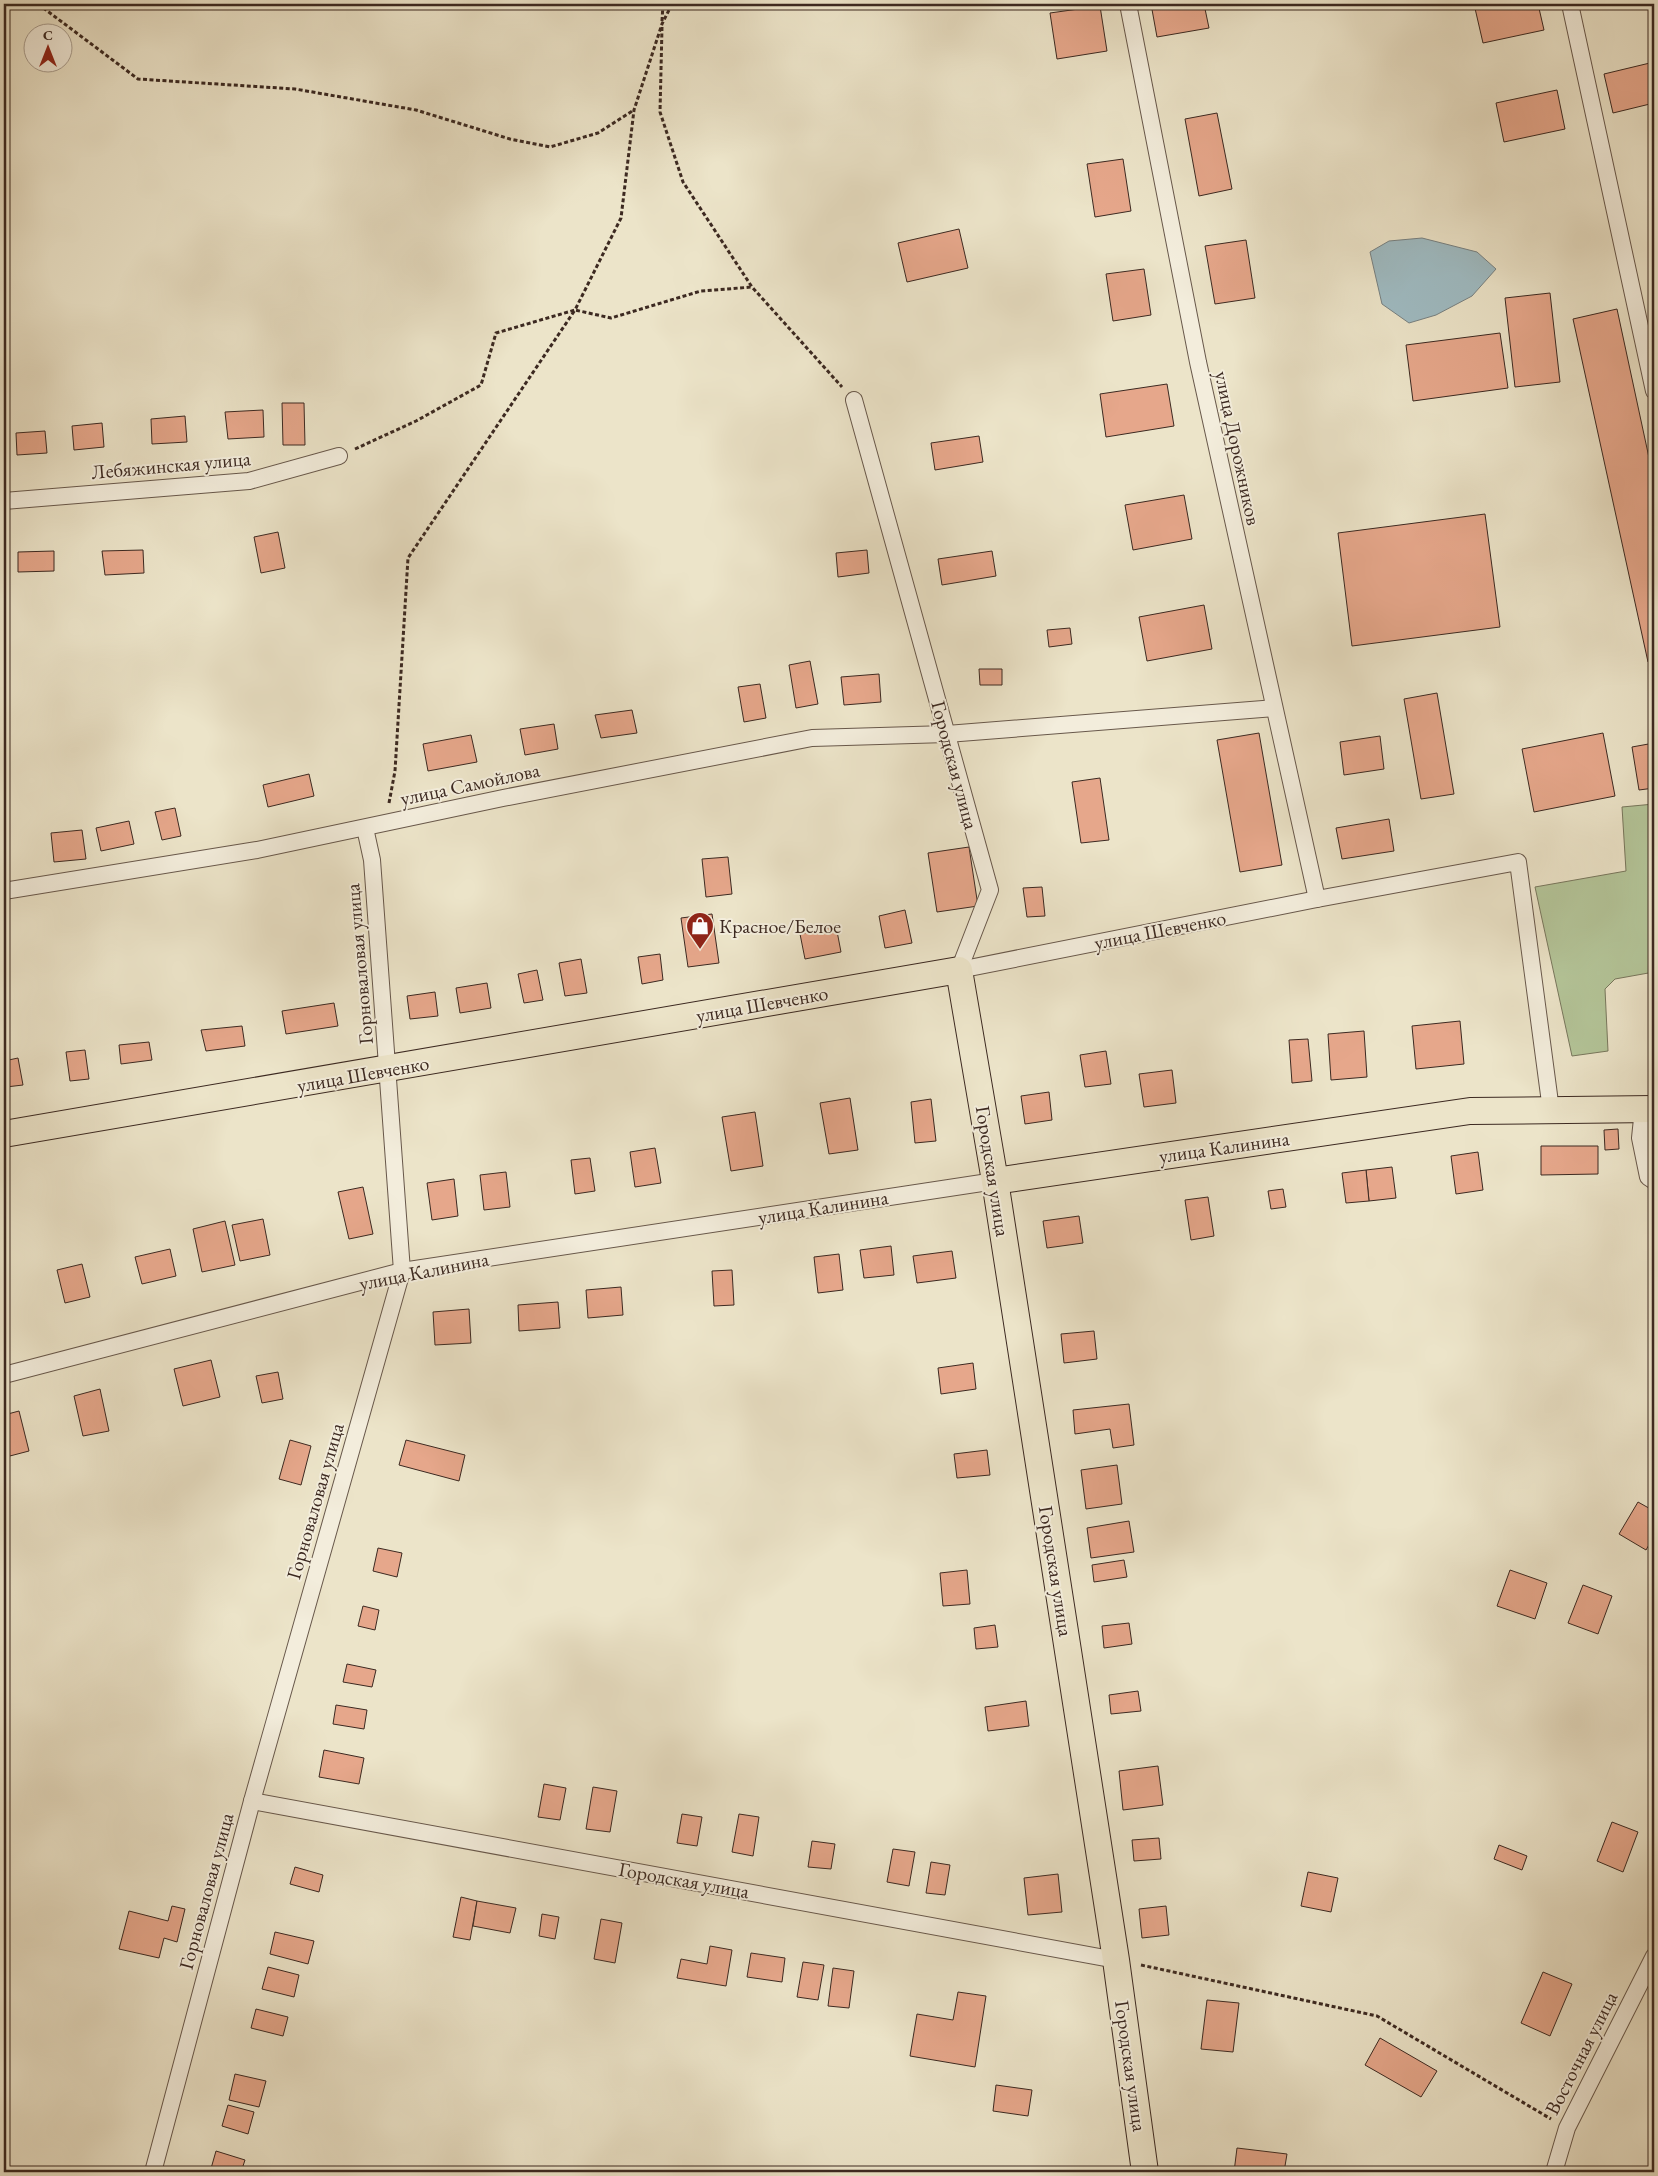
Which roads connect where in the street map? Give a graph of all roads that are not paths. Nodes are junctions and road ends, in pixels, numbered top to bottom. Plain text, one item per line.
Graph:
1 (1128, 4) edge
2 (1570, 4) edge
3 (1654, 391) edge
4 (854, 400) road end
5 (339, 456) road end
6 (4, 501) edge
7 (1274, 708) junction
8 (947, 734) junction
9 (365, 828) junction
10 (4, 892) edge
11 (1317, 898) junction
12 (959, 970) junction
13 (389, 1069) junction
14 (1649, 1109) edge
15 (1552, 1110) junction
16 (4, 1134) edge
17 (995, 1180) junction
18 (1654, 1181) edge
19 (402, 1271) junction
20 (4, 1375) edge
21 (252, 1801) junction
22 (1654, 1956) edge
23 (1116, 1960) junction
24 (153, 2172) edge
25 (1146, 2172) edge
26 (1554, 2172) edge

1 - 7 street, улица Дорожников
2 - 3 street
4 - 8 street, Городская улица
5 - 6 street, Лебяжинская улица
7 - 8 street, улица Самойлова
7 - 11 street, улица Дорожников
8 - 9 street, улица Самойлова
8 - 12 street, Городская улица
9 - 10 street, улица Самойлова
9 - 13 street, Горноваловая улица
11 - 12 street, улица Шевченко
11 - 15 street, улица Шевченко
12 - 13 main road, улица Шевченко
12 - 17 main road, Городская улица
13 - 16 main road, улица Шевченко
13 - 19 street, Горноваловая улица
14 - 15 main road, улица Калинина
14 - 18 street
15 - 17 main road, улица Калинина
17 - 19 street, улица Калинина
17 - 23 main road, Городская улица
19 - 20 street, улица Калинина
19 - 21 street, Горноваловая улица
21 - 23 street, Городская улица
21 - 24 street, Горноваловая улица
22 - 26 street, Восточная улица
23 - 25 main road, Городская улица

